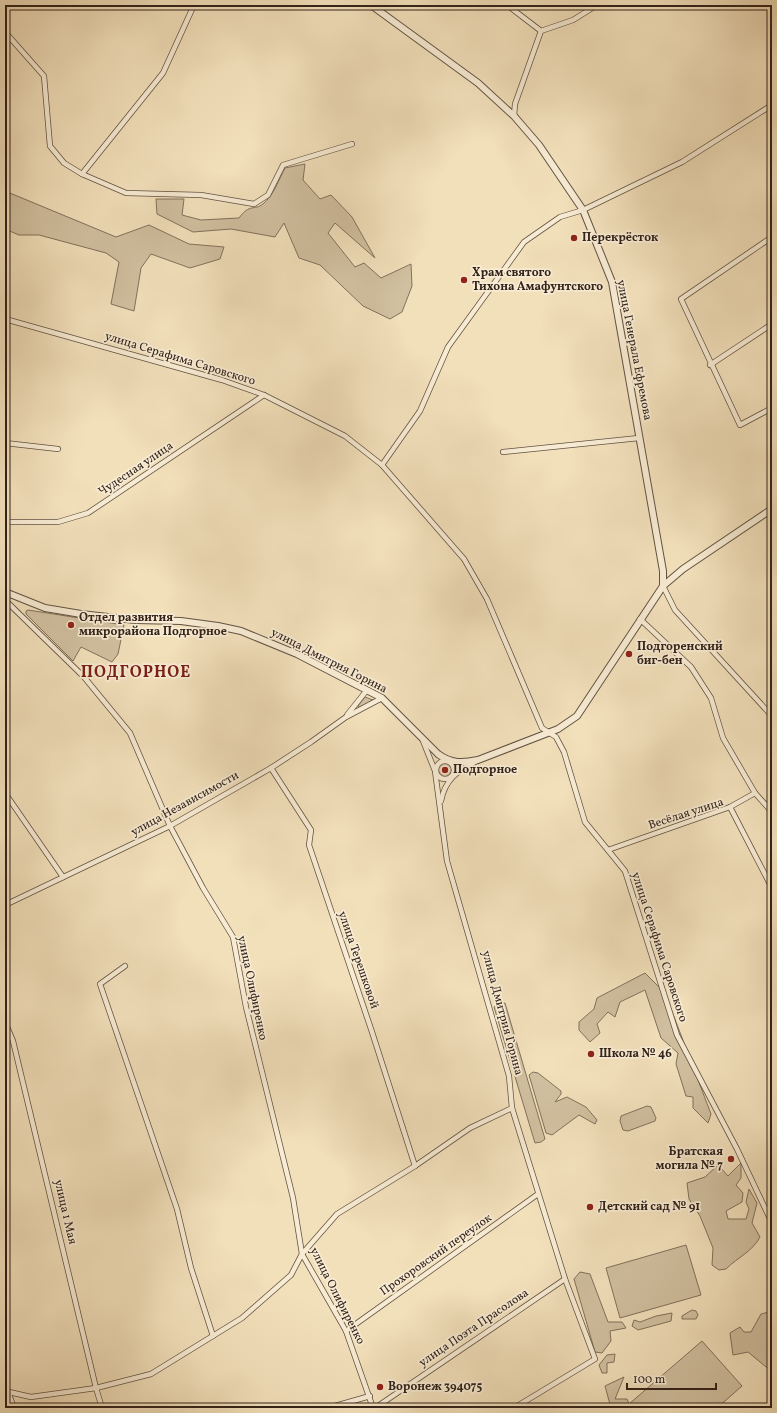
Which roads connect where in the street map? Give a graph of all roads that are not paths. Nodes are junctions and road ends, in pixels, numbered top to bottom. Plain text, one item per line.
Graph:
1 (194, 5) edge
2 (371, 5) edge
3 (507, 5) edge
4 (597, 5) edge
5 (541, 31) junction
6 (5, 32) edge
7 (772, 106) edge
8 (514, 116) junction
9 (352, 144) dead end
10 (82, 174) junction
11 (583, 210) junction
12 (772, 237) edge
13 (5, 319) edge
14 (772, 324) edge
15 (710, 365) junction
16 (264, 395) junction
17 (772, 408) edge
18 (639, 438) junction
19 (5, 443) edge
20 (58, 449) dead end
21 (503, 452) dead end
22 (382, 465) junction
23 (772, 509) edge
24 (5, 522) edge
25 (664, 586) junction
26 (5, 592) edge
27 (5, 600) edge
28 (640, 619) junction
29 (367, 690) junction
30 (382, 698) junction
31 (772, 716) edge
32 (346, 717) junction
33 (548, 732) junction
34 (423, 740) junction
35 (478, 760) junction
36 (448, 761) junction
37 (271, 768) junction
38 (435, 771) junction
39 (452, 776) junction
40 (5, 793) edge
41 (755, 793) junction
42 (440, 807) junction
43 (730, 808) junction
44 (772, 812) edge
45 (170, 826) junction
46 (608, 850) junction
47 (63, 877) junction
48 (772, 888) edge
49 (5, 905) edge
50 (125, 966) dead end
51 (5, 1022) edge
52 (512, 1108) junction
53 (415, 1166) junction
54 (538, 1194) junction
55 (772, 1223) edge
56 (302, 1254) junction
57 (565, 1279) junction
58 (346, 1331) junction
59 (212, 1336) junction
60 (5, 1384) edge
61 (96, 1388) junction
62 (7, 1393) edge
63 (370, 1396) junction
64 (14, 1408) edge
65 (102, 1408) edge
66 (328, 1408) edge
67 (374, 1408) edge
68 (514, 1408) edge

1 - 10 street
2 - 8 street, улица Генерала Ефремова
3 - 5 street
4 - 5 street
5 - 8 street
6 - 10 street
7 - 11 street
8 - 11 street, улица Генерала Ефремова
9 - 10 street
11 - 18 street, улица Генерала Ефремова
11 - 22 street
12 - 15 street
13 - 16 street, улица Серафима Саровского
14 - 15 street
15 - 17 street
16 - 22 street, улица Серафима Саровского
16 - 24 street, Чудесная улица
18 - 21 street, улица Генерала Ефремова
18 - 25 street, улица Генерала Ефремова
19 - 20 street
22 - 33 street, улица Серафима Саровского
23 - 25 street
25 - 28 street
25 - 31 street, улица Генерала Ефремова
26 - 29 street, улица Дмитрия Горина
27 - 45 street, улица Олифиренко
28 - 33 street
28 - 41 street
29 - 30 street, улица Дмитрия Горина
29 - 32 street
30 - 32 street
30 - 34 street, улица Дмитрия Горина
32 - 37 street, улица Независимости
33 - 35 street
33 - 46 street, улица Серафима Саровского
34 - 36 street
34 - 38 street, улица Дмитрия Горина
35 - 36 street
35 - 39 street
36 - 38 street
36 - 39 street
37 - 45 street, улица Независимости
37 - 53 street, улица Терешковой
38 - 39 street
38 - 42 street, улица Дмитрия Горина
39 - 42 street
40 - 47 street
41 - 43 street
41 - 44 street
42 - 52 street, улица Дмитрия Горина
43 - 46 street, Весёлая улица
43 - 48 street, Весёлая улица
45 - 47 street, улица Независимости
45 - 56 street, улица Олифиренко
46 - 55 street, улица Серафима Саровского
47 - 49 street, улица Независимости
50 - 59 street
51 - 61 street, улица 1 Мая
52 - 53 street
52 - 54 street, улица Дмитрия Горина
53 - 56 street
54 - 57 street, улица Дмитрия Горина
54 - 58 street, Прохоровский переулок
56 - 58 street, улица Олифиренко
56 - 59 street
57 - 67 street, улица Поэта Прасолова
57 - 68 street, улица Дмитрия Горина
58 - 63 street, улица Олифиренко
59 - 61 street
60 - 62 street
61 - 62 street
61 - 65 street, улица 1 Мая
62 - 64 street
63 - 66 street
63 - 67 street, улица Олифиренко

